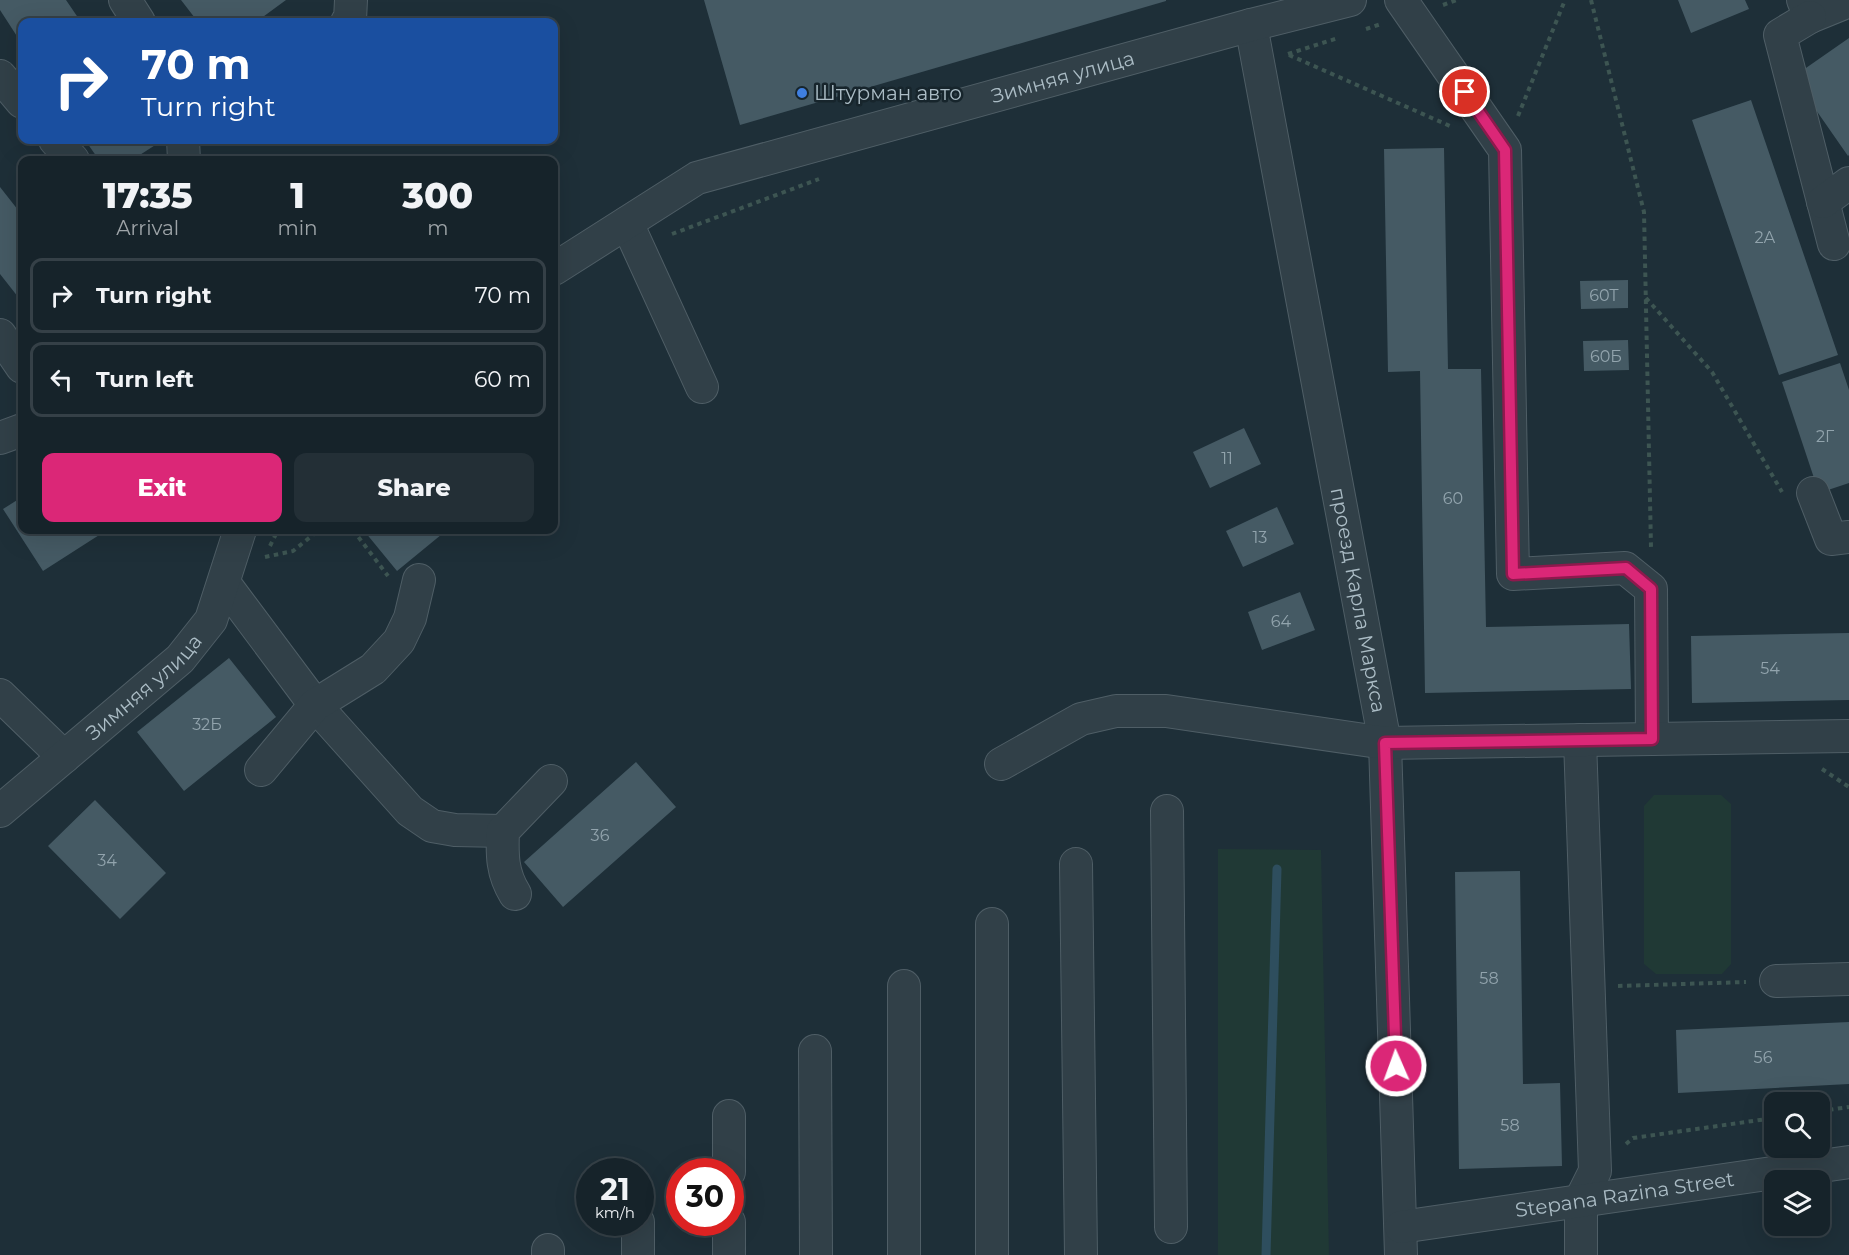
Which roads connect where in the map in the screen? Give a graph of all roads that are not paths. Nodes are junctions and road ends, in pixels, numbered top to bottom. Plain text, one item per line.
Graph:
1 (125, 0) edge
2 (351, 0) edge
3 (1350, 0) edge
4 (1849, 1) edge
5 (1406, 7) edge
6 (1806, 9) edge
7 (136, 18) edge
8 (350, 18) edge
9 (1251, 25) junction
10 (0, 76) edge
11 (18, 97) edge
12 (59, 144) edge
13 (69, 156) edge
14 (1849, 183) edge
15 (1823, 202) junction
16 (627, 223) junction
17 (1834, 244) dead end
18 (558, 266) edge
19 (0, 335) edge
20 (18, 361) edge
21 (702, 387) dead end
22 (18, 431) edge
23 (0, 438) edge
24 (1813, 493) road end
25 (239, 534) edge
26 (1849, 537) edge
27 (224, 583) junction
28 (416, 594) road end
29 (0, 695) edge
30 (315, 705) junction
31 (1849, 736) edge
32 (1652, 739) junction
33 (1580, 740) junction
34 (1385, 743) junction
35 (64, 757) junction
36 (1000, 764) dead end
37 (261, 770) dead end
38 (551, 781) dead end
39 (0, 811) edge
40 (1167, 811) dead end
41 (503, 831) junction
42 (1076, 864) dead end
43 (515, 894) dead end
44 (992, 924) dead end
45 (1849, 979) edge
46 (1776, 981) road end
47 (904, 986) dead end
48 (815, 1051) dead end
49 (729, 1116) dead end
50 (729, 1158) edge
51 (1849, 1162) edge
52 (1581, 1199) junction
53 (1171, 1227) dead end
54 (638, 1236) edge
55 (729, 1236) edge
56 (1401, 1241) edge
57 (638, 1255) edge
58 (729, 1255) edge
59 (816, 1255) edge
60 (904, 1255) edge
61 (992, 1255) edge
62 (1081, 1255) edge
63 (1581, 1255) edge

1 - 7 street
2 - 8 street
3 - 9 street, Зимняя улица
4 - 6 street
5 - 32 street
6 - 15 street
9 - 16 street, Зимняя улица
9 - 34 street, проезд Карла Маркса
10 - 11 street
12 - 13 street
14 - 15 street
15 - 17 street
16 - 18 street, Зимняя улица
16 - 21 street
19 - 20 street
22 - 23 street
24 - 26 street
25 - 27 street, Зимняя улица
27 - 30 street
27 - 35 street, Зимняя улица
28 - 30 street
29 - 35 street
30 - 37 street
30 - 41 street
31 - 32 street
32 - 33 street
33 - 34 street
33 - 52 street
34 - 36 street
34 - 56 street, проезд Карла Маркса
35 - 39 street, Зимняя улица
38 - 41 street
40 - 53 street
41 - 43 street
42 - 62 street
44 - 61 street
45 - 46 street
47 - 60 street
48 - 59 street
49 - 50 street
51 - 52 street, Stepana Razina Street
52 - 56 street, Stepana Razina Street
52 - 63 street
54 - 57 street
55 - 58 street

